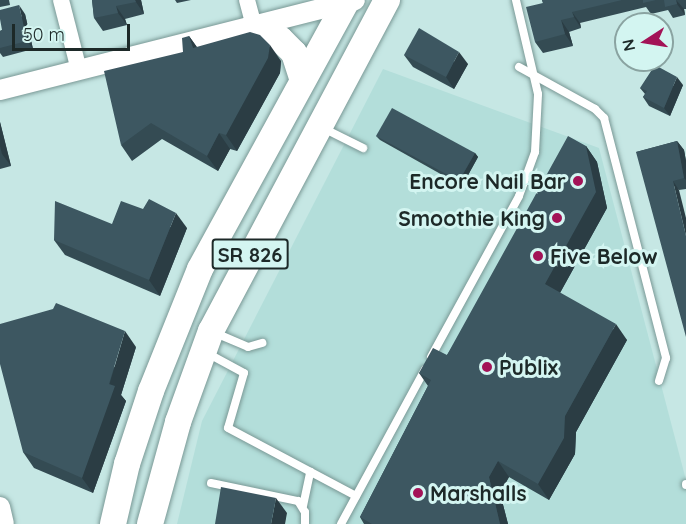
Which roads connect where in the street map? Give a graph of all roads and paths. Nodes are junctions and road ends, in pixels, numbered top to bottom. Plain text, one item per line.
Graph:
1 (61, 0) edge
2 (247, 0) edge
3 (387, 0) edge
4 (516, 0) edge
5 (349, 1) edge
6 (254, 26) junction
7 (519, 68) dead end
8 (79, 70) junction
9 (535, 76) junction
10 (303, 80) junction
11 (0, 90) edge
12 (319, 126) junction
13 (363, 148) dead end
14 (207, 341) junction
15 (262, 343) dead end
16 (659, 381) dead end
17 (310, 472) junction
18 (211, 483) dead end
19 (356, 496) junction
20 (303, 506) junction
21 (0, 507) edge
22 (4, 524) edge
23 (113, 524) edge
24 (150, 524) edge
25 (306, 524) edge
26 (341, 524) edge

1 - 8 street
2 - 6 street
3 - 12 main road, SR 826
4 - 9 lane
5 - 6 street
5 - 10 main road, SR 826
6 - 8 street
6 - 10 main road
7 - 9 lane
8 - 11 street
9 - 16 lane
9 - 19 lane
10 - 23 main road, SR 826
12 - 13 lane
12 - 14 main road, SR 826
14 - 15 lane
14 - 17 lane
14 - 24 main road, SR 826
17 - 19 lane
17 - 20 lane
18 - 20 lane
19 - 26 lane
20 - 25 lane
21 - 22 street

